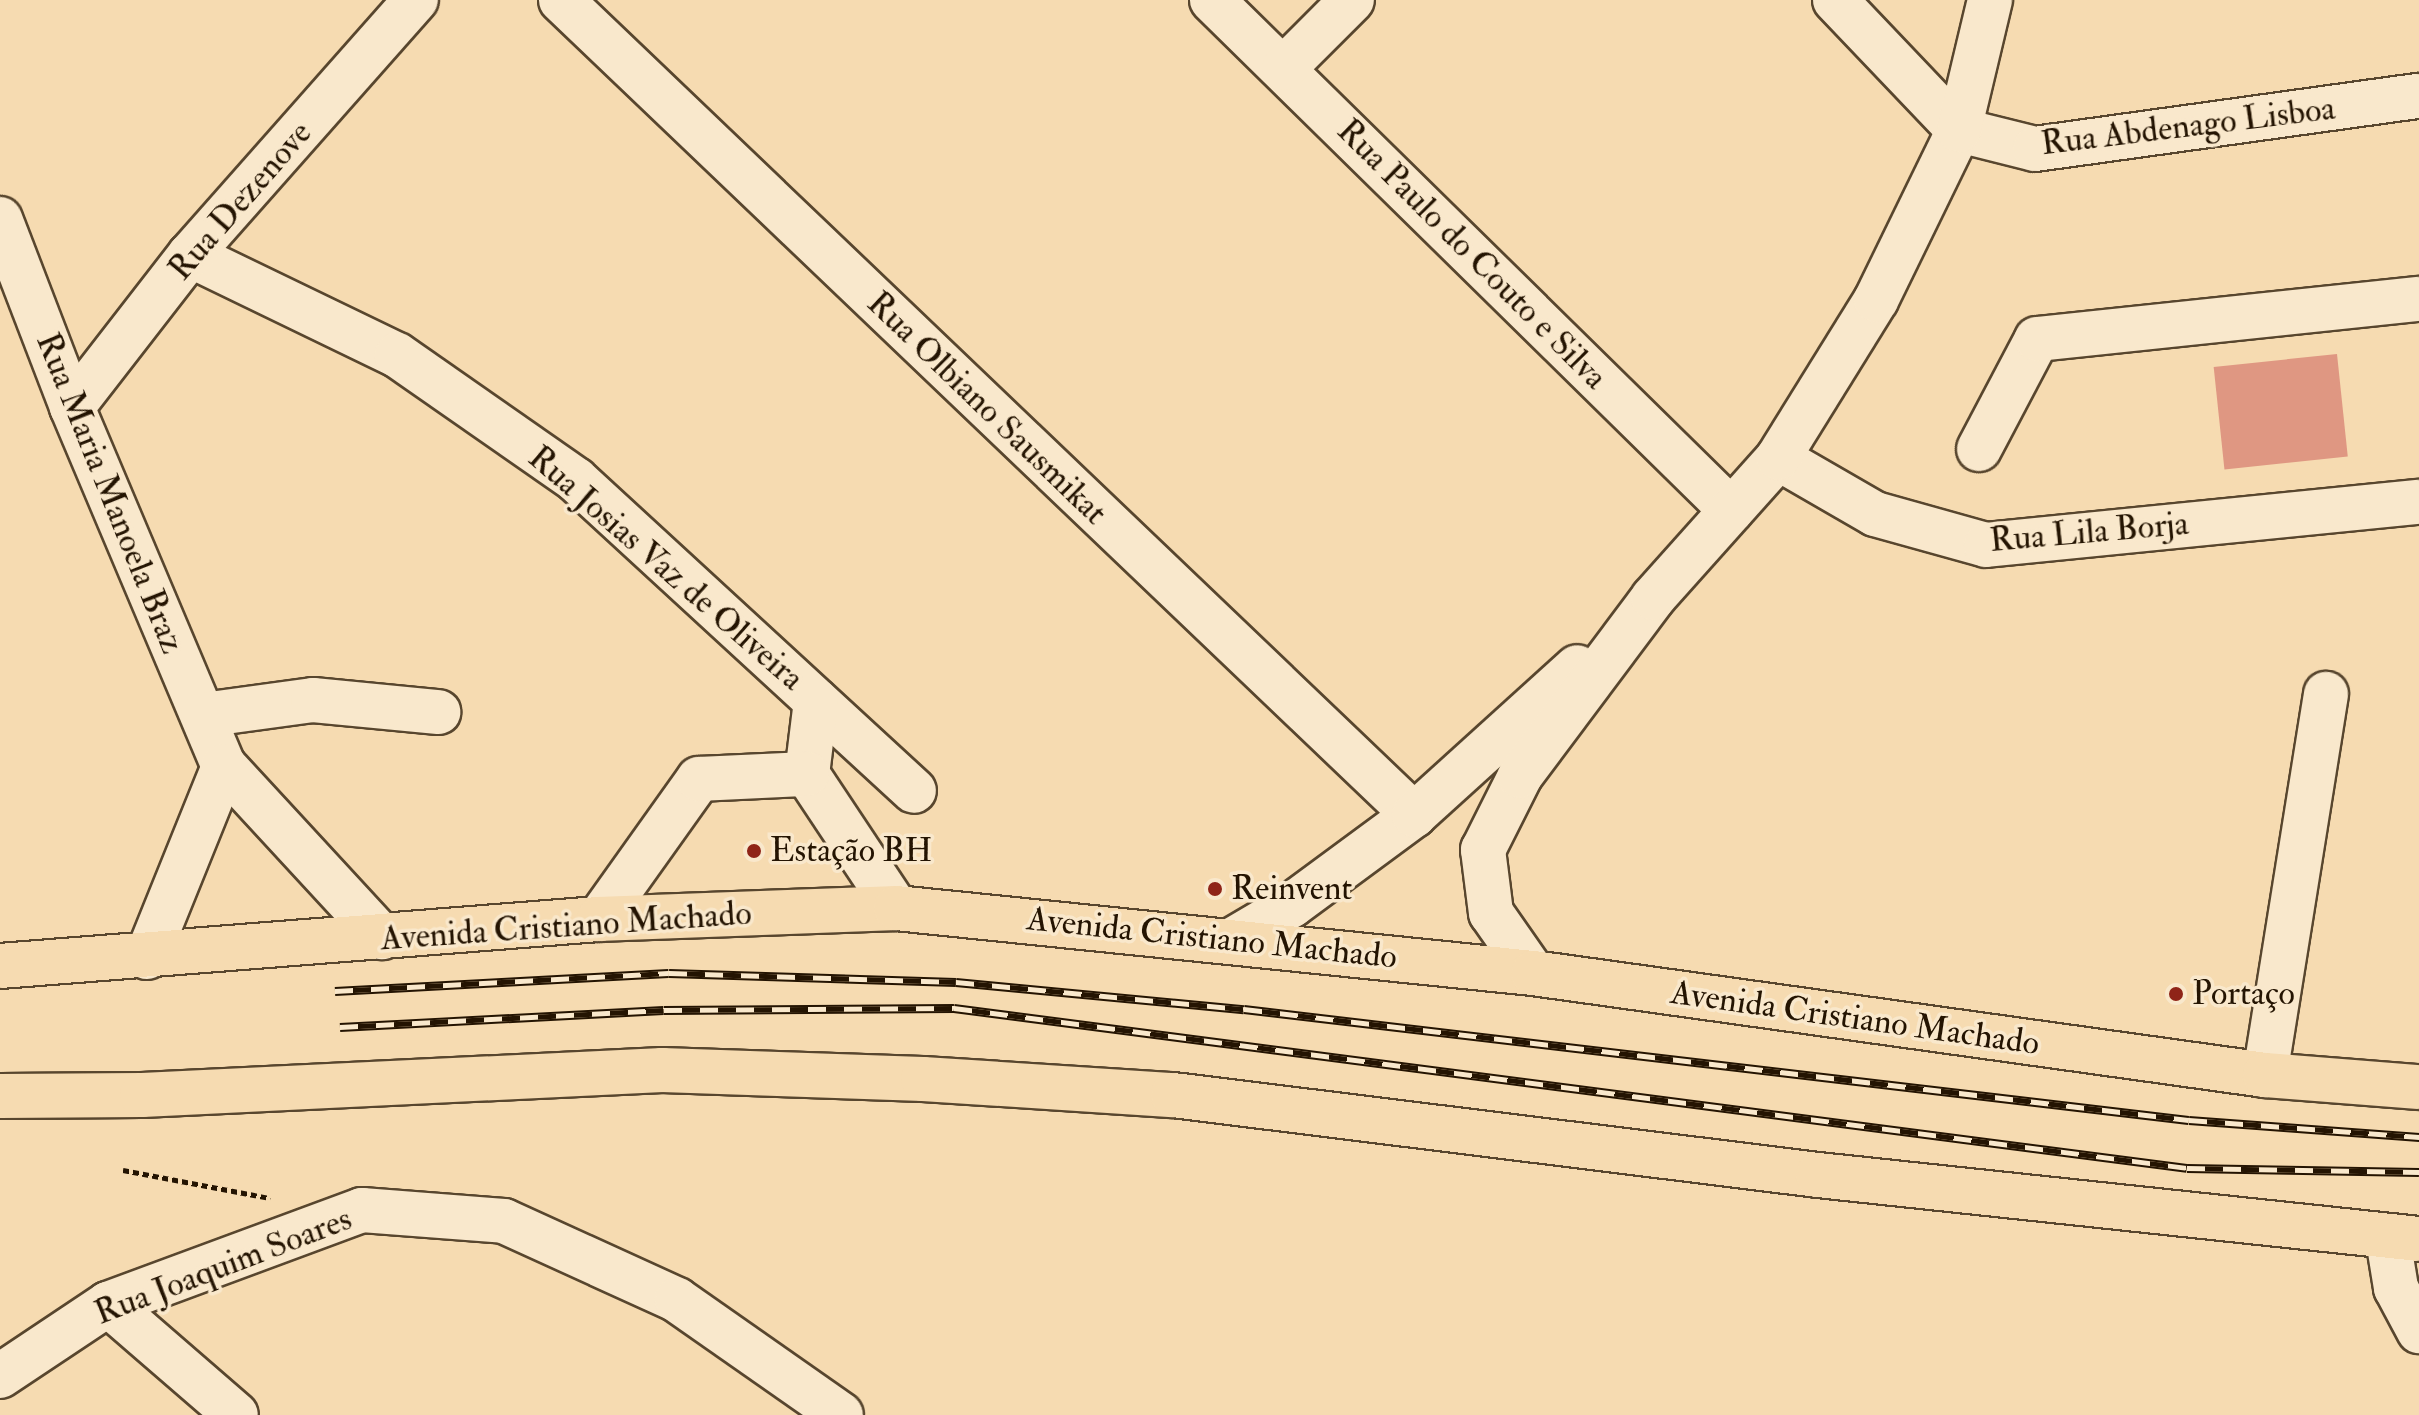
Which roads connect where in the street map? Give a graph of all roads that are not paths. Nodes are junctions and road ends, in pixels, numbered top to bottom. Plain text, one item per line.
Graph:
1 (416, 0) edge
2 (561, 0) edge
3 (1212, 0) edge
4 (1352, 0) edge
5 (1835, 0) edge
6 (1990, 0) edge
7 (1284, 68) junction
8 (2419, 96) edge
9 (1959, 130) junction
10 (0, 219) edge
11 (190, 255) junction
12 (2419, 299) edge
13 (72, 407) junction
14 (1979, 449) dead end
15 (1778, 458) junction
16 (2419, 502) edge
17 (1731, 510) junction
18 (1653, 598) junction
19 (2326, 694) dead end
20 (816, 701) junction
21 (438, 712) dead end
22 (203, 715) junction
23 (224, 766) junction
24 (807, 774) junction
25 (914, 791) dead end
26 (1414, 815) junction
27 (896, 908) junction
28 (599, 919) junction
29 (382, 937) junction
30 (1236, 938) junction
31 (147, 957) junction
32 (0, 966) edge
33 (1533, 973) junction
34 (2265, 1075) junction
35 (2419, 1087) edge
36 (142, 1095) junction
37 (0, 1096) edge
38 (0, 1125) edge
39 (2403, 1239) edge
40 (108, 1304) junction
41 (2419, 1331) edge
42 (0, 1376) edge
43 (236, 1415) edge
44 (841, 1415) edge

1 - 11 street, Rua Dezenove
2 - 26 street, Rua Olbiano Sausmikat
3 - 7 street, Rua Paulo do Couto e Silva
4 - 7 street
5 - 9 street
6 - 9 street
7 - 17 street, Rua Paulo do Couto e Silva
8 - 9 street, Rua Abdenago Lisboa
9 - 15 street
10 - 13 street, Rua Maria Manoela Braz
11 - 13 street, Rua Dezenove
11 - 20 street, Rua Josias Vaz de Oliveira
12 - 14 street
13 - 22 street, Rua Maria Manoela Braz
15 - 16 street, Rua Lila Borja
15 - 17 street
17 - 18 street
18 - 26 street
18 - 33 street
19 - 34 street
20 - 24 street
20 - 25 street, Rua Josias Vaz de Oliveira
21 - 22 street
22 - 23 street, Rua Maria Manoela Braz
23 - 29 street, Rua Maria Manoela Braz
23 - 31 street
24 - 27 street
24 - 28 street
26 - 30 street
27 - 28 highway, Avenida Cristiano Machado
27 - 30 highway, Avenida Cristiano Machado
28 - 29 highway, Avenida Cristiano Machado
29 - 31 highway, Avenida Cristiano Machado
30 - 33 highway, Avenida Cristiano Machado
31 - 32 highway, Avenida Cristiano Machado
33 - 34 highway, Avenida Cristiano Machado
34 - 35 highway, Avenida Cristiano Machado
36 - 37 highway
36 - 38 highway
36 - 39 highway
39 - 41 street
40 - 42 street, Rua Joaquim Soares
40 - 43 street
40 - 44 street, Rua Joaquim Soares

